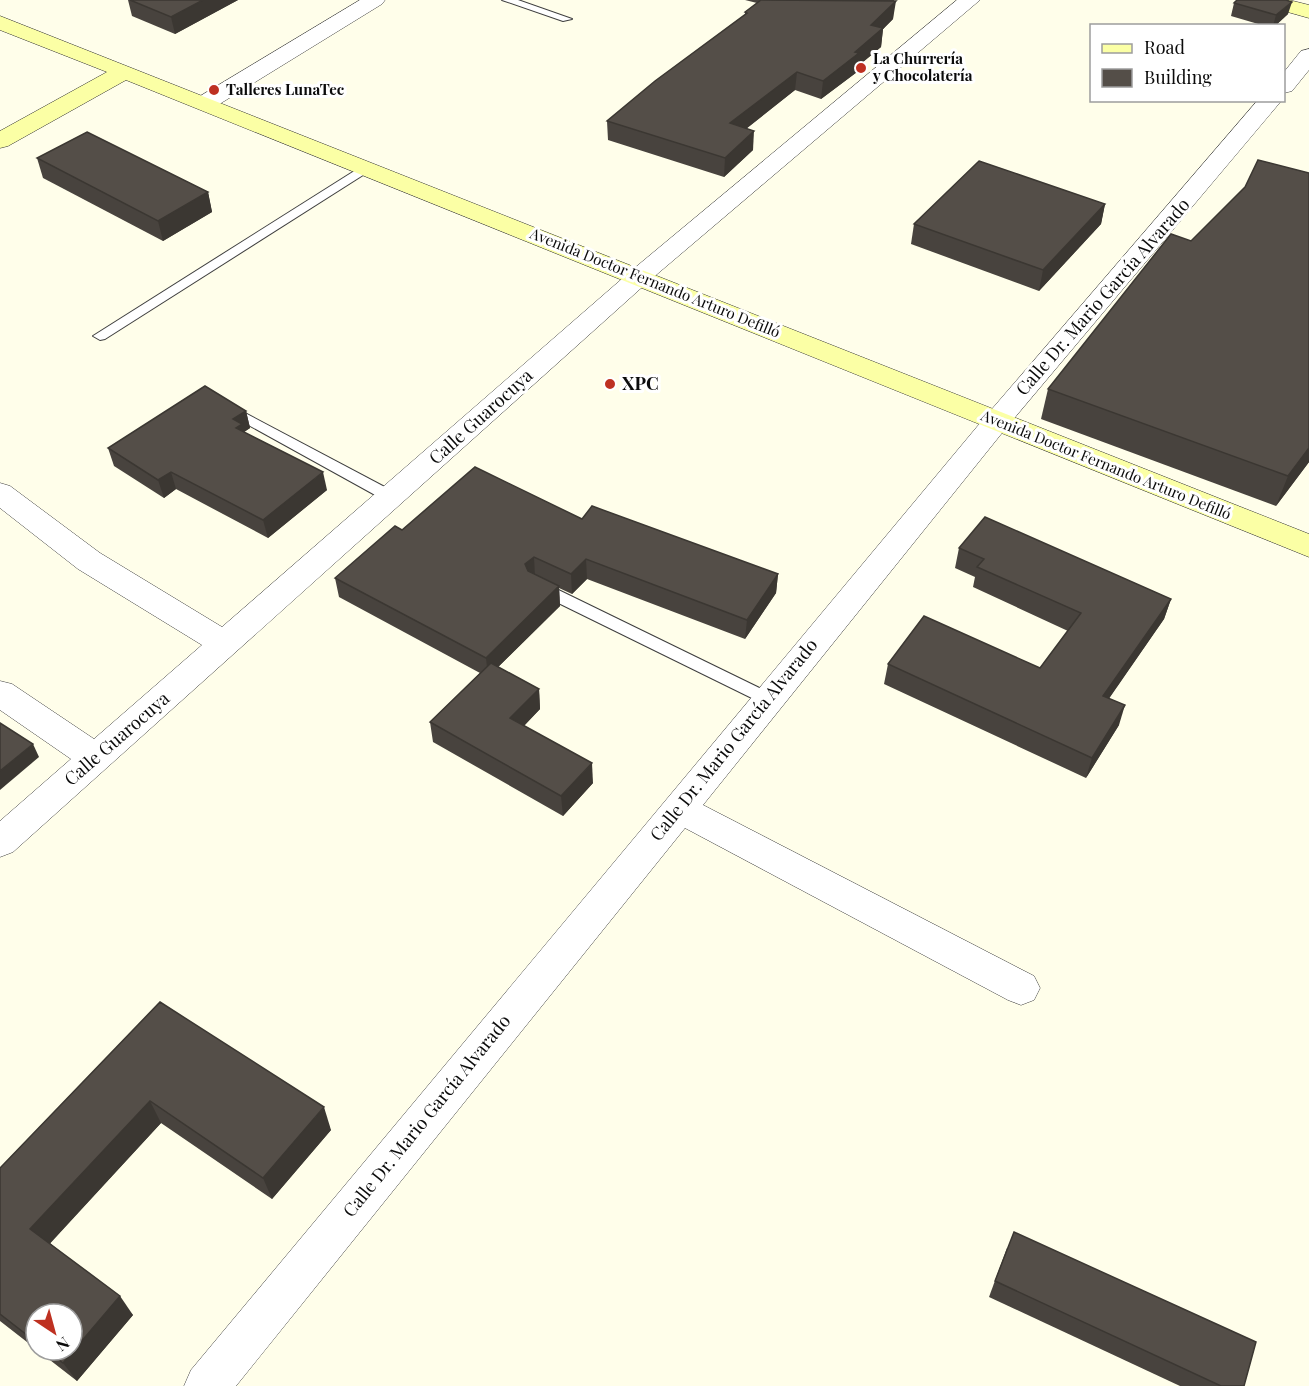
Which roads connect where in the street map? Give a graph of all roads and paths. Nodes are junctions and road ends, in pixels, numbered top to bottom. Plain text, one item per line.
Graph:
1 (375, 0) edge
2 (507, 0) edge
3 (970, 0) edge
4 (1266, 0) edge
5 (1309, 12) edge
6 (567, 19) dead end
7 (0, 22) edge
8 (1309, 56) edge
9 (123, 72) junction
10 (1285, 85) edge
11 (1269, 102) edge
12 (205, 103) junction
13 (0, 141) edge
14 (367, 167) junction
15 (640, 276) junction
16 (100, 336) dead end
17 (223, 405) edge
18 (996, 422) junction
19 (0, 493) edge
20 (391, 497) junction
21 (1309, 546) edge
22 (536, 585) edge
23 (225, 644) junction
24 (0, 693) edge
25 (768, 699) junction
26 (96, 758) junction
27 (678, 808) junction
28 (0, 842) edge
29 (1021, 988) dead end
30 (207, 1386) edge

1 - 12 street
2 - 6 lane
3 - 15 street, Calle Guarocuya
4 - 5 street
7 - 9 street, Avenida Doctor Fernando Arturo Defilló
8 - 10 street
9 - 12 street, Avenida Doctor Fernando Arturo Defilló
9 - 13 street
11 - 18 street, Calle Dr. Mario García Alvarado
12 - 14 street, Avenida Doctor Fernando Arturo Defilló
14 - 15 street, Avenida Doctor Fernando Arturo Defilló
14 - 16 lane
15 - 18 street, Avenida Doctor Fernando Arturo Defilló
15 - 20 street, Calle Guarocuya
17 - 20 lane
18 - 21 street, Avenida Doctor Fernando Arturo Defilló
18 - 25 street, Calle Dr. Mario García Alvarado
19 - 23 street
20 - 23 street, Calle Guarocuya
22 - 25 lane
23 - 26 street, Calle Guarocuya
24 - 26 street
25 - 27 street, Calle Dr. Mario García Alvarado
26 - 28 street, Calle Guarocuya
27 - 29 street
27 - 30 street, Calle Dr. Mario García Alvarado

